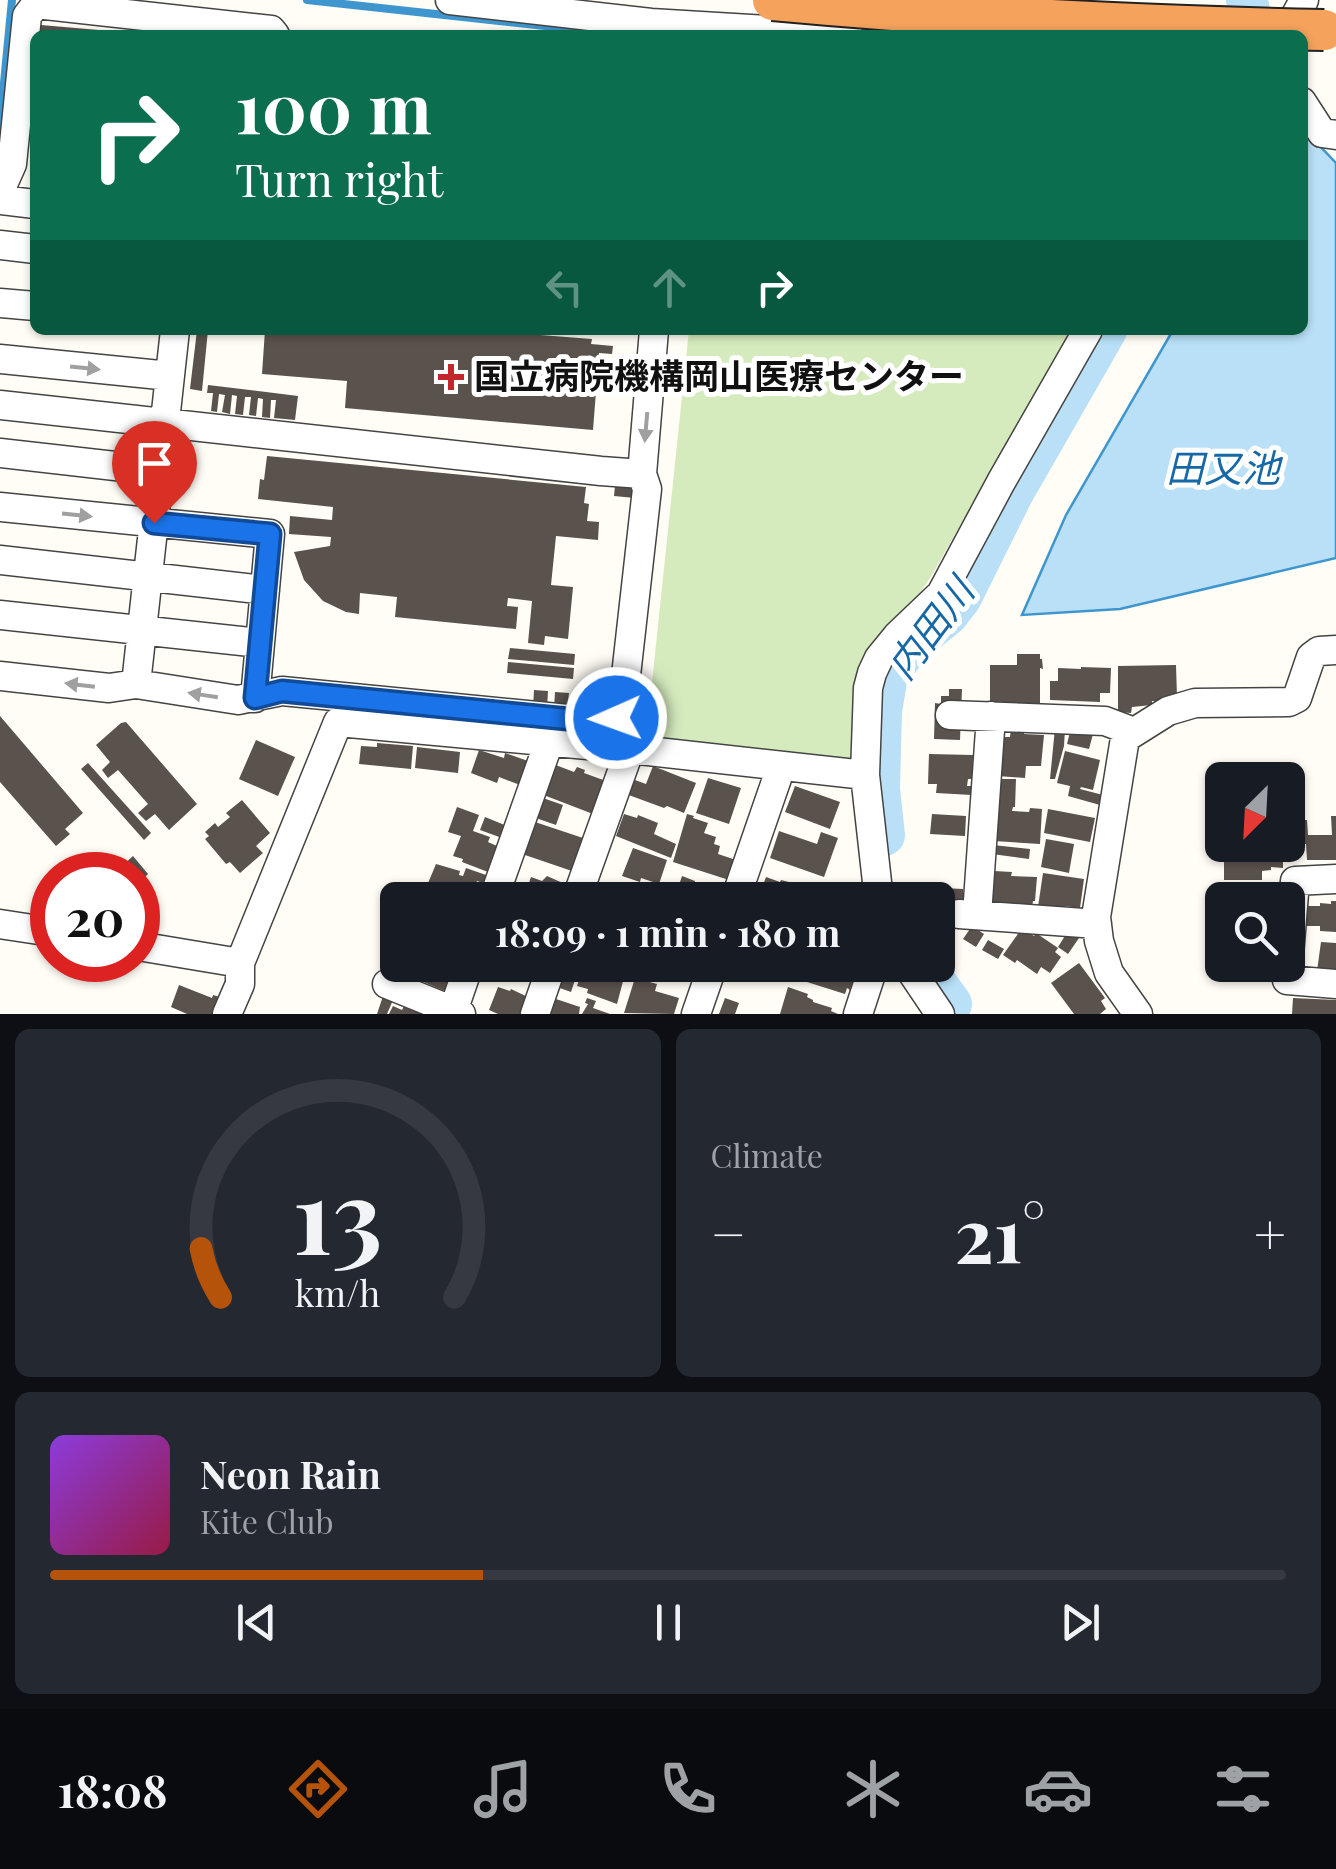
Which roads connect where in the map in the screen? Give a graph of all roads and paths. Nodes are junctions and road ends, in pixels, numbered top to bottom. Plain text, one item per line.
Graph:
1 (450, 0) edge
2 (773, 0) edge
3 (1305, 22) edge
4 (271, 30) edge
5 (767, 30) edge
6 (1308, 109) edge
7 (1331, 138) edge
8 (24, 165) edge
9 (0, 191) edge
10 (0, 200) edge
11 (30, 203) edge
12 (0, 245) edge
13 (30, 248) edge
14 (0, 303) edge
15 (30, 306) edge
16 (174, 335) edge
17 (654, 335) edge
18 (1085, 335) edge
19 (0, 360) edge
20 (170, 376) junction
21 (0, 405) edge
22 (164, 423) junction
23 (0, 452) edge
24 (160, 471) junction
25 (642, 474) junction
26 (0, 507) edge
27 (154, 523) junction
28 (0, 560) edge
29 (148, 577) junction
30 (265, 590) junction
31 (0, 615) edge
32 (142, 630) junction
33 (260, 643) junction
34 (1336, 650) edge
35 (0, 676) edge
36 (136, 684) junction
37 (255, 698) junction
38 (950, 715) dead end
39 (990, 716) junction
40 (1134, 732) junction
41 (549, 742) junction
42 (630, 749) junction
43 (781, 767) junction
44 (865, 775) junction
45 (1336, 880) edge
46 (499, 882) edge
47 (582, 882) edge
48 (741, 882) edge
49 (877, 882) edge
50 (0, 924) edge
51 (1097, 924) junction
52 (30, 929) edge
53 (160, 950) edge
54 (240, 963) junction
55 (464, 982) edge
56 (546, 982) edge
57 (707, 982) edge
58 (868, 982) edge
59 (918, 982) edge
60 (387, 984) dead end
61 (1336, 984) edge
62 (455, 1013) edge
63 (227, 1014) edge
64 (535, 1014) edge
65 (696, 1014) edge
66 (858, 1014) edge
67 (940, 1014) edge
68 (1138, 1014) edge

1 - 5 street
2 - 3 highway, bridge
4 - 8 street
6 - 7 street
8 - 9 street
10 - 11 street
12 - 13 street
14 - 15 street
16 - 20 street
17 -> 25 street
18 - 44 street
19 -> 20 street
20 - 22 street
21 - 22 street
22 - 24 street
22 - 25 street
23 - 24 street
24 - 27 street
25 - 37 street
26 -> 27 street
27 - 29 street
27 - 30 street
28 - 29 street
29 - 30 street
29 - 32 street
30 - 33 street
31 - 32 street
32 - 33 street
32 - 36 street
33 - 37 street
34 - 40 street
36 -> 35 street
37 -> 36 street
38 - 39 street
39 - 40 street
39 - 51 street
40 - 51 street
41 - 42 street
41 - 46 street
41 - 54 street
42 - 43 street
42 - 47 street
43 - 44 street
43 - 48 street
44 - 49 street
45 - 61 street
50 - 52 street
51 - 68 street
53 - 54 street
54 - 63 street
55 - 62 street
56 - 64 street
57 - 65 street
58 - 66 street
59 - 67 street
60 - 62 street

